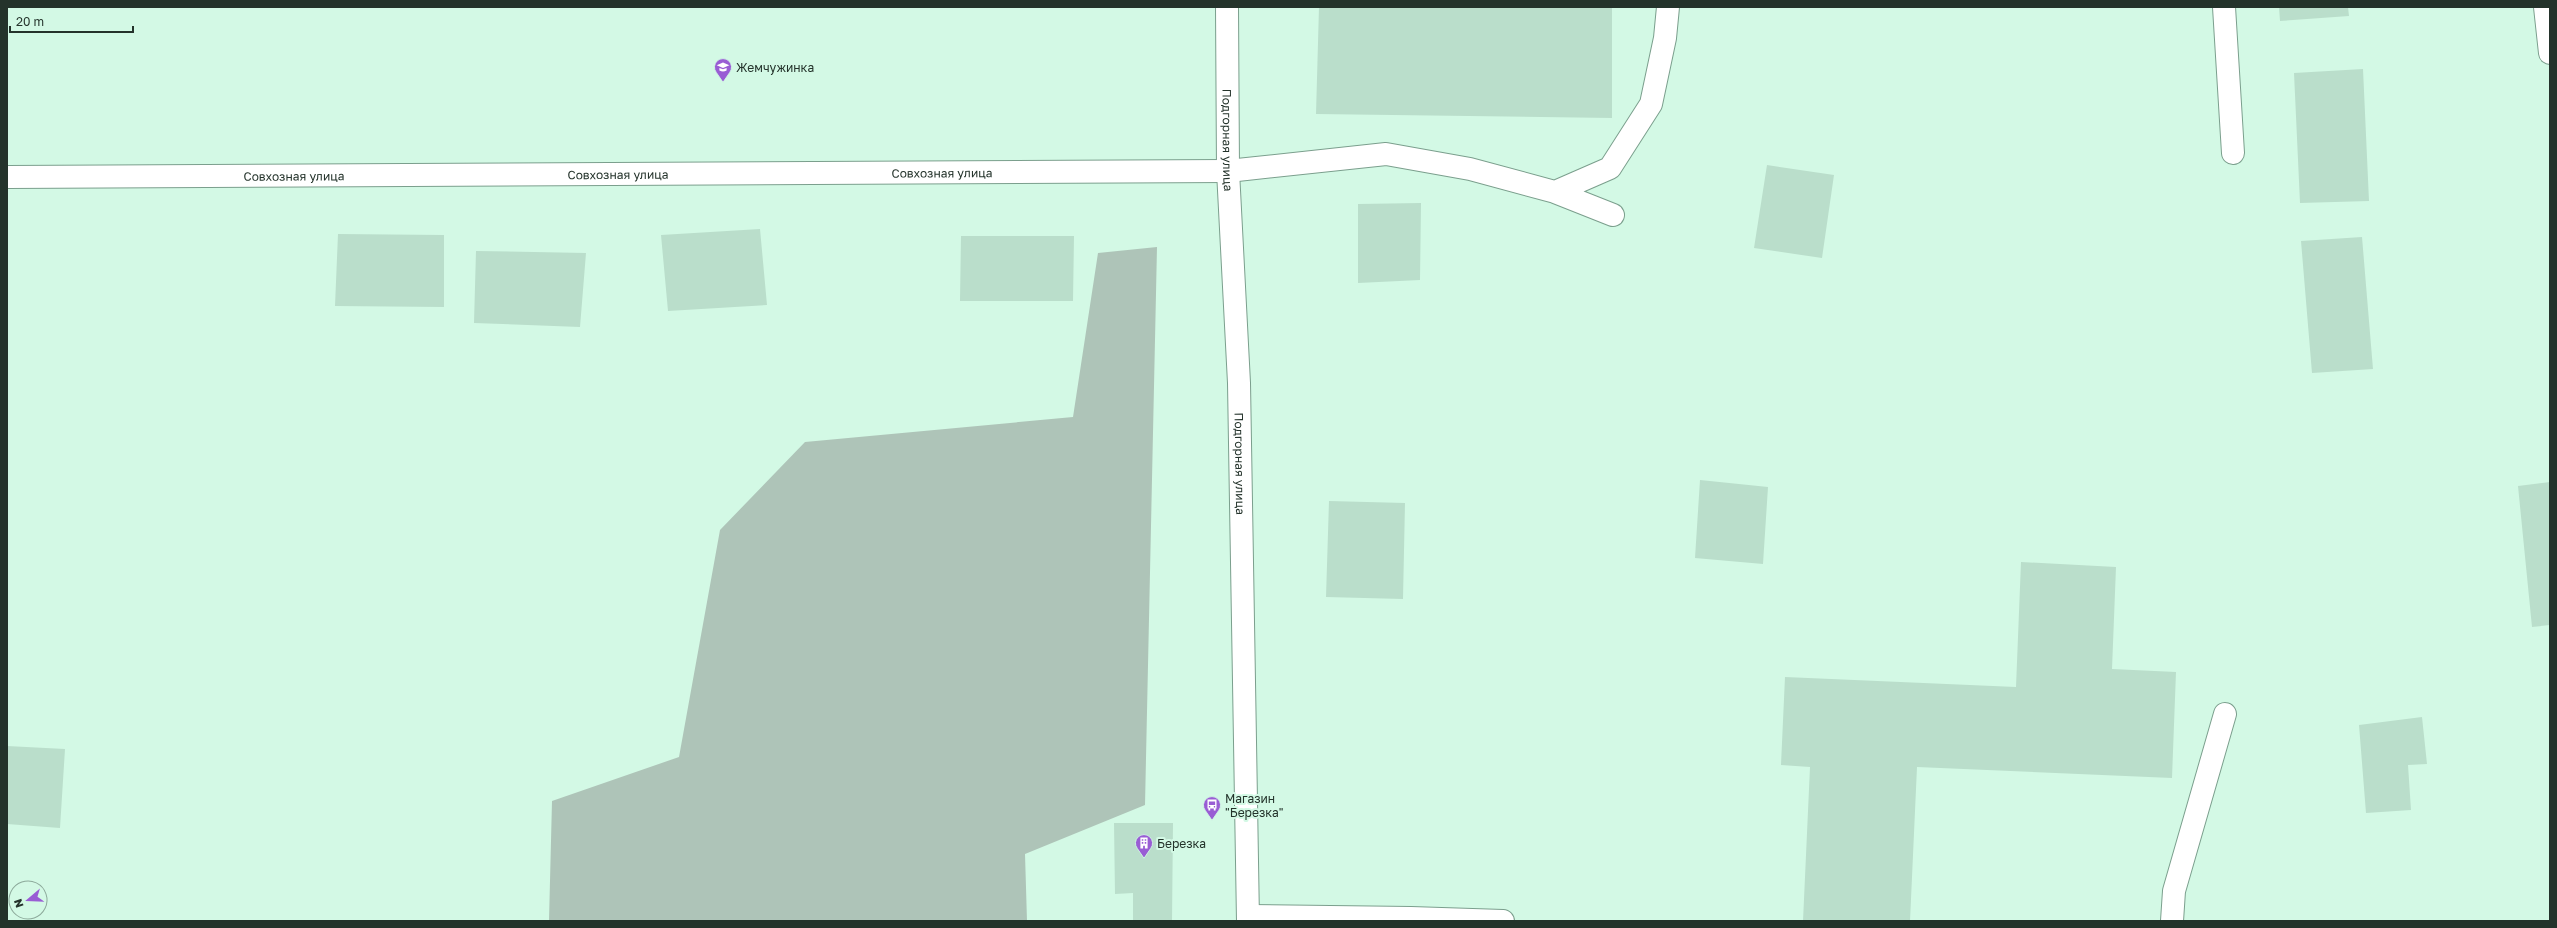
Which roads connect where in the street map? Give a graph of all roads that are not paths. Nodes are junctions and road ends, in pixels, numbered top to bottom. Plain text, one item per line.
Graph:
1 (1227, 7) edge
2 (1668, 7) edge
3 (2224, 7) edge
4 (2545, 7) edge
5 (2550, 53) edge
6 (2232, 153) dead end
7 (1228, 172) junction
8 (7, 177) edge
9 (1555, 192) junction
10 (1613, 215) dead end
11 (2225, 714) dead end
12 (1248, 919) edge
13 (1503, 921) edge
14 (2172, 921) edge

1 - 7 street, Подгорная улица
2 - 9 street
3 - 6 street
4 - 5 street
7 - 8 street, Совхозная улица
7 - 9 street, Совхозная улица
7 - 12 street, Подгорная улица
9 - 10 street, Совхозная улица
11 - 14 street
12 - 13 street

